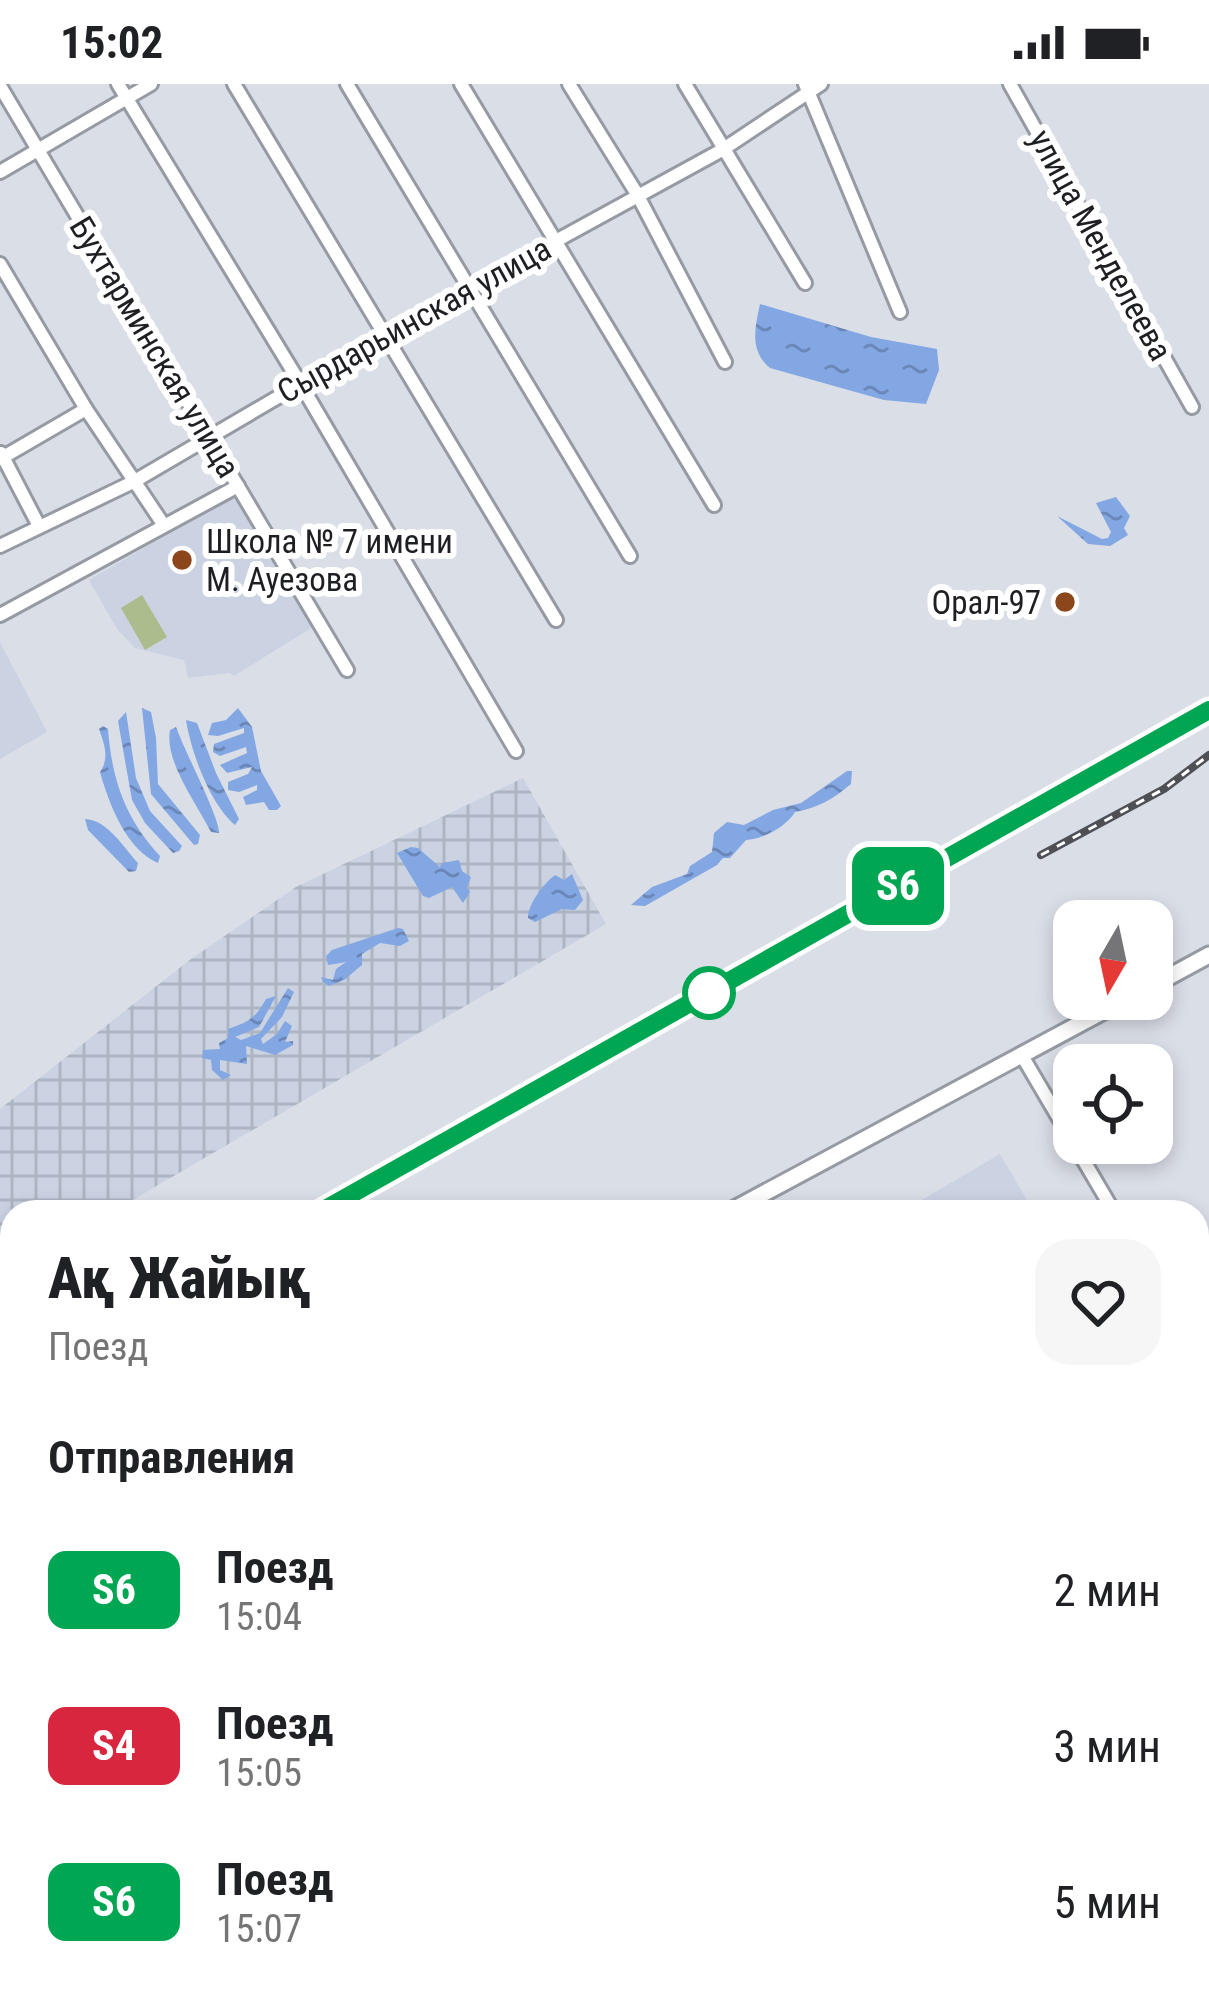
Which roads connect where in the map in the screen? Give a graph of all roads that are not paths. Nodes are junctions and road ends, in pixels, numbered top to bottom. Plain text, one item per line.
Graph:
1 (118, 84) edge
2 (151, 84) edge
3 (234, 84) edge
4 (347, 84) edge
5 (461, 84) edge
6 (569, 84) edge
7 (685, 84) edge
8 (1010, 84) edge
9 (0, 86) edge
10 (812, 87) edge
11 (127, 99) junction
12 (722, 150) junction
13 (38, 151) junction
14 (0, 172) edge
15 (637, 194) junction
16 (556, 242) junction
17 (0, 264) edge
18 (806, 283) dead end
19 (470, 289) junction
20 (900, 312) dead end
21 (384, 335) junction
22 (725, 362) dead end
23 (300, 383) junction
24 (1192, 406) dead end
25 (86, 409) junction
26 (208, 435) junction
27 (1, 456) edge
28 (133, 482) junction
29 (238, 486) junction
30 (713, 505) dead end
31 (164, 524) junction
32 (39, 526) junction
33 (0, 546) edge
34 (630, 556) dead end
35 (0, 615) edge
36 (556, 620) dead end
37 (347, 670) dead end
38 (516, 751) dead end
39 (1209, 955) edge
40 (1173, 975) edge
41 (1086, 1020) edge
42 (1021, 1054) junction
43 (751, 1200) edge
44 (1107, 1200) edge

1 - 11 street
2 - 11 street
3 - 21 street
4 - 19 street
5 - 16 street
6 - 15 street
7 - 12 street
8 - 24 street, улица Менделеева
9 - 13 street, Бухтарминская улица
10 - 12 street, Сырдарьинская улица
10 - 20 street
11 - 13 street
11 - 23 street
12 - 15 street, Сырдарьинская улица
12 - 18 street
13 - 14 street
13 - 26 street, Бухтарминская улица
15 - 16 street, Сырдарьинская улица
15 - 22 street
16 - 19 street, Сырдарьинская улица
16 - 30 street
17 - 25 street
19 - 21 street, Сырдарьинская улица
19 - 34 street
21 - 23 street, Сырдарьинская улица
21 - 36 street
23 - 26 street, Сырдарьинская улица
23 - 38 street
25 - 27 street
25 - 28 street
26 - 28 street, Сырдарьинская улица
26 - 29 street, Бухтарминская улица
27 - 32 street
28 - 31 street
28 - 32 street, Сырдарьинская улица
29 - 31 street
29 - 37 street, Бухтарминская улица
31 - 35 street
32 - 33 street, Сырдарьинская улица
39 - 40 main road
41 - 42 main road
42 - 43 main road
42 - 44 street

